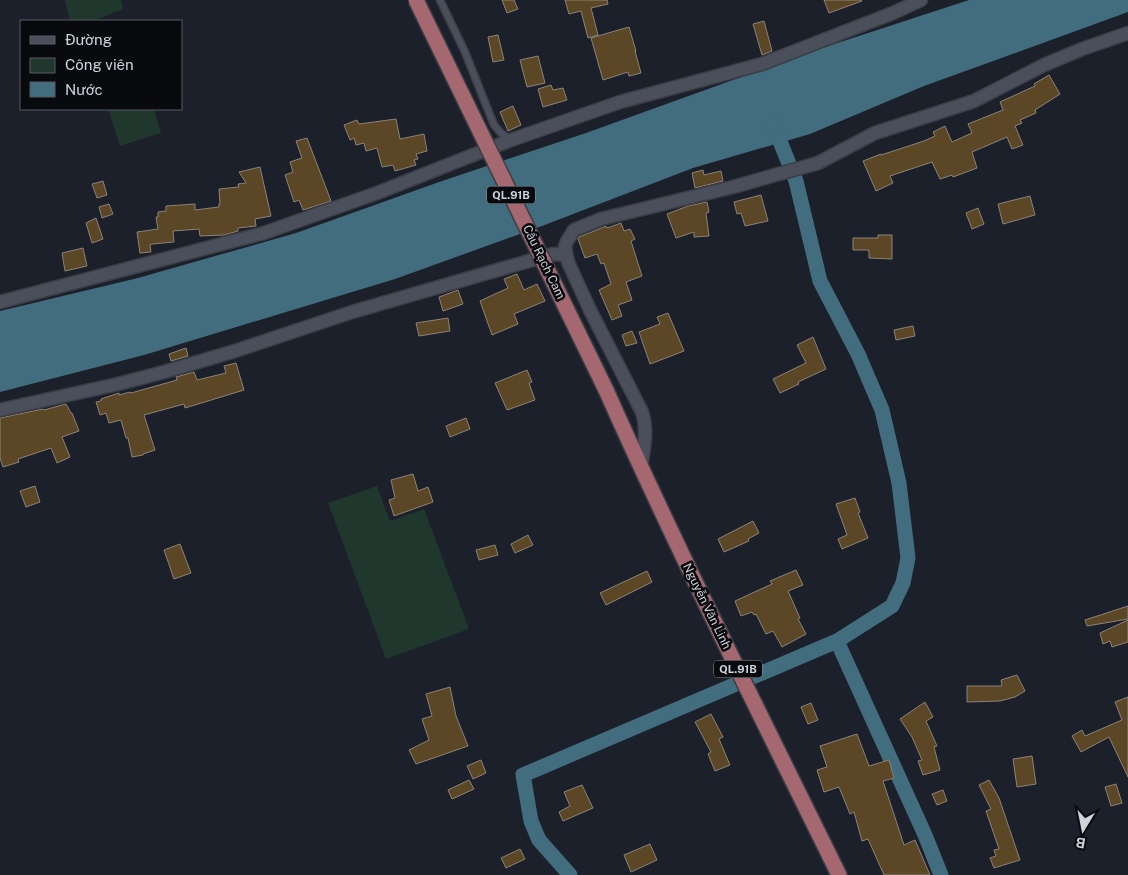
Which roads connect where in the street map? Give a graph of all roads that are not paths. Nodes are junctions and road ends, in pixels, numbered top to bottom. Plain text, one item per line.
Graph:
1 (416, 0) edge
2 (440, 0) edge
3 (921, 0) edge
4 (1128, 33) edge
5 (511, 140) junction
6 (566, 255) junction
7 (0, 302) edge
8 (606, 390) joint
9 (0, 410) edge
10 (641, 467) junction
11 (839, 875) edge

1 - 8 highway, Cầu Rạch Cam / QL.91B, bridge
2 - 5 lane
3 - 5 street
4 - 6 street
5 - 7 street
6 - 9 street
6 - 10 street
8 - 10 highway, Nguyễn Văn Linh / QL.91B
10 - 11 highway, Nguyễn Văn Linh / QL.91B

